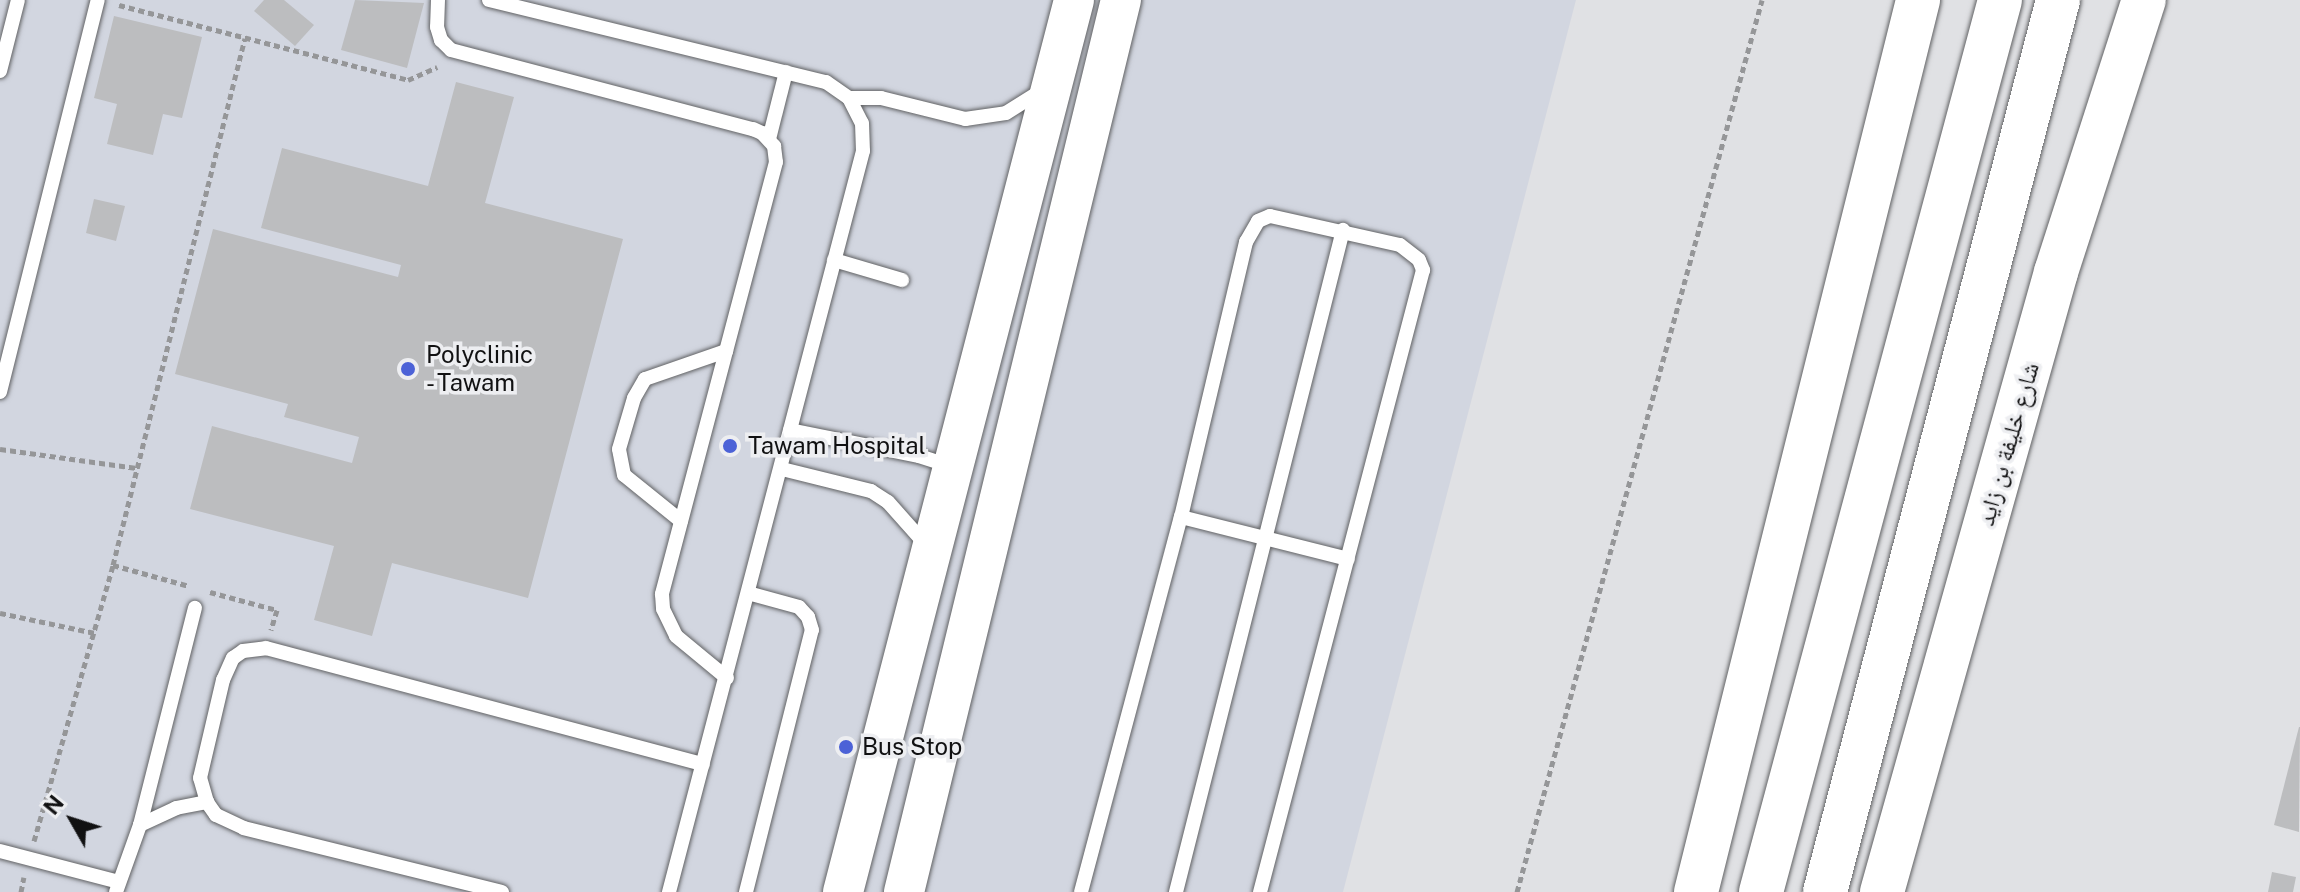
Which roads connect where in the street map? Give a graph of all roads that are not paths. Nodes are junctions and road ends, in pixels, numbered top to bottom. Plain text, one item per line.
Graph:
1 (18, 0) edge
2 (98, 0) edge
3 (438, 0) edge
4 (489, 0) edge
5 (1121, 0) edge
6 (1918, 0) edge
7 (2000, 0) edge
8 (2058, 0) edge
9 (2144, 0) edge
10 (1067, 6) edge
11 (0, 71) edge
12 (786, 72) junction
13 (1055, 76) junction
14 (849, 98) junction
15 (769, 139) junction
16 (1343, 230) junction
17 (834, 260) junction
18 (902, 280) dead end
19 (726, 351) junction
20 (0, 392) edge
21 (790, 430) junction
22 (954, 468) junction
23 (782, 469) junction
24 (1181, 517) junction
25 (681, 521) junction
26 (1265, 537) junction
27 (933, 553) junction
28 (1348, 559) junction
29 (748, 593) junction
30 (973, 602) junction
31 (195, 608) dead end
32 (727, 678) junction
33 (703, 764) junction
34 (207, 802) junction
35 (140, 825) junction
36 (0, 851) edge
37 (118, 887) edge
38 (502, 892) edge
39 (669, 892) edge
40 (746, 892) edge
41 (843, 892) edge
42 (904, 892) edge
43 (1081, 892) edge
44 (1176, 892) edge
45 (1260, 892) edge
46 (1696, 892) edge
47 (1761, 892) edge
48 (1825, 892) edge
49 (1882, 892) edge

1 - 11 lane
2 - 20 lane
3 - 15 lane
4 - 12 lane
5 - 30 street
6 - 46 main road
7 - 47 main road
8 - 48 main road
9 - 49 main road, شارع خليفة بن زايد
10 - 13 street
12 - 14 lane
12 - 15 lane
13 - 14 lane
13 - 22 street
14 - 17 lane
15 - 19 lane
16 - 24 lane
16 - 26 lane
16 - 28 lane
17 - 18 lane
17 - 21 lane
19 - 25 lane
19 - 25 lane
21 - 22 lane
21 - 23 lane
22 - 27 street
22 - 30 street
23 - 27 lane
23 - 29 lane
24 - 26 lane
24 - 43 lane
25 - 32 lane
26 - 28 lane
26 - 44 lane
27 - 41 street
28 - 45 lane
29 - 32 lane
29 - 40 lane
30 - 42 street
31 - 35 lane
32 - 33 lane
33 - 34 lane
33 - 39 lane
34 - 35 lane
34 - 38 lane
35 - 37 lane
36 - 37 lane

